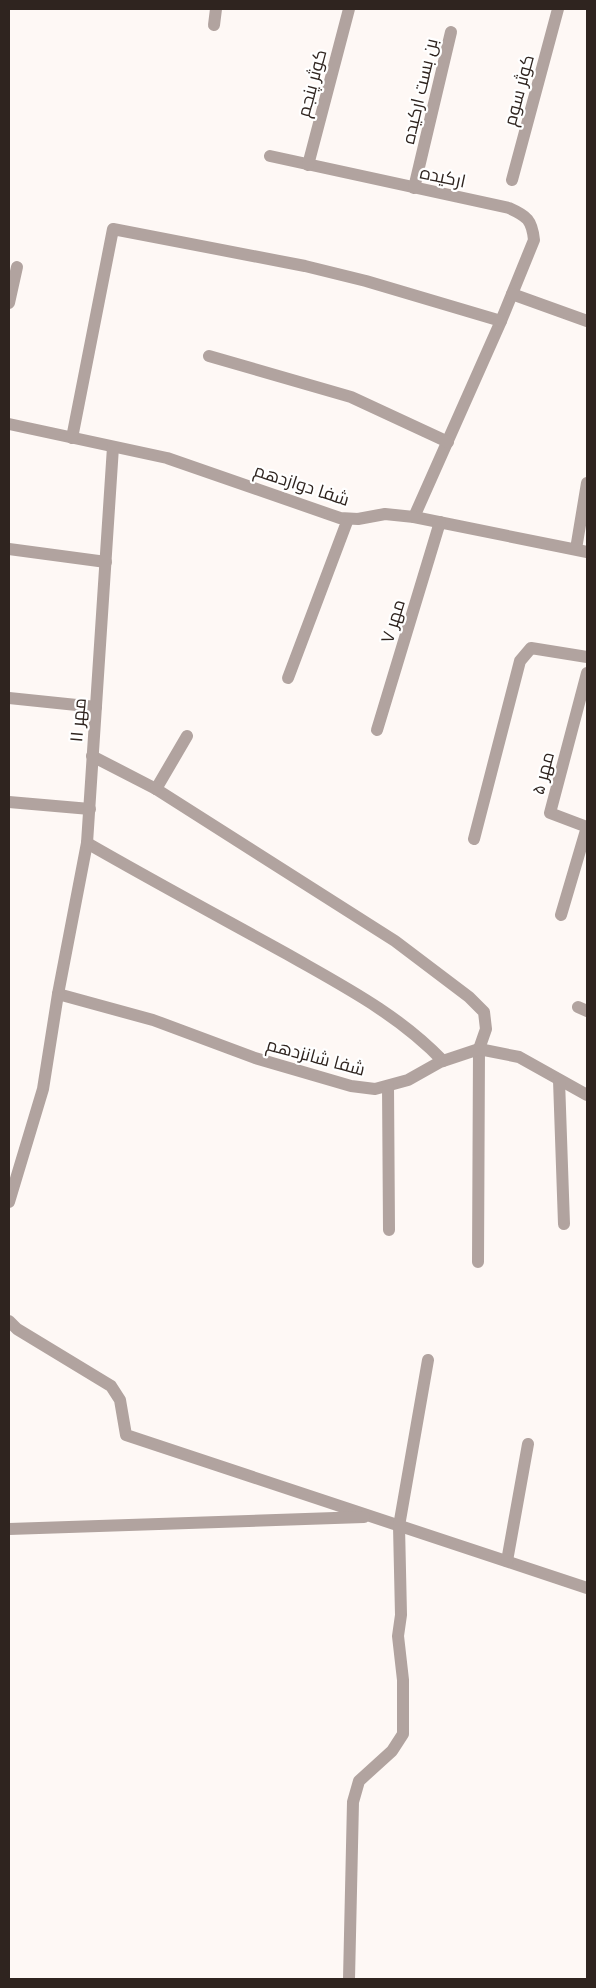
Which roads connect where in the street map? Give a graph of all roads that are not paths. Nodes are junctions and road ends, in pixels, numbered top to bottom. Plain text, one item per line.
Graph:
1 (216, 9) edge
2 (349, 9) edge
3 (558, 9) edge
4 (214, 25) dead end
5 (451, 32) dead end
6 (270, 156) dead end
7 (308, 165) junction
8 (512, 180) dead end
9 (414, 188) junction
10 (17, 267) dead end
11 (512, 294) junction
12 (9, 303) edge
13 (501, 321) junction
14 (587, 321) edge
15 (209, 356) dead end
16 (9, 424) edge
17 (72, 438) junction
18 (448, 442) junction
19 (113, 447) junction
20 (587, 483) edge
21 (414, 517) junction
22 (348, 519) junction
23 (440, 522) junction
24 (9, 549) edge
25 (582, 550) edge
26 (106, 562) junction
27 (587, 657) edge
28 (587, 673) edge
29 (288, 678) dead end
30 (9, 698) edge
31 (96, 707) junction
32 (377, 730) dead end
33 (187, 736) dead end
34 (92, 756) junction
35 (156, 789) junction
36 (9, 802) edge
37 (90, 809) junction
38 (474, 839) dead end
39 (87, 843) junction
40 (561, 915) dead end
41 (58, 994) junction
42 (479, 1049) junction
43 (443, 1061) junction
44 (559, 1080) junction
45 (388, 1086) junction
46 (587, 1095) edge
47 (9, 1199) edge
48 (564, 1224) dead end
49 (389, 1230) dead end
50 (478, 1262) dead end
51 (9, 1322) edge
52 (428, 1360) dead end
53 (528, 1444) dead end
54 (373, 1517) junction
55 (399, 1526) junction
56 (9, 1529) edge
57 (507, 1561) junction
58 (587, 1588) edge
59 (349, 1979) edge

1 - 4 street
2 - 7 street, کوثر پنجم
3 - 8 street, کوثر سوم
5 - 9 street, بن بست ارکیده
6 - 7 street, ارکیده
7 - 9 street, ارکیده
9 - 11 street, ارکیده
10 - 12 street
11 - 13 street
11 - 14 street
13 - 17 street
13 - 18 street
15 - 18 street
16 - 17 street, شفا دوازدهم
17 - 19 street, شفا دوازدهم
18 - 21 street
19 - 22 street, شفا دوازدهم
19 - 26 street, مهر ۱۱
20 - 25 street
21 - 22 street, شفا دوازدهم
21 - 23 street, شفا دوازدهم
22 - 29 street
23 - 25 street, شفا دوازدهم
23 - 32 street, مهر ۷
24 - 26 street
26 - 31 street, مهر ۱۱
27 - 38 street
28 - 40 street, مهر ۵
30 - 31 street
31 - 34 street, مهر ۱۱
33 - 35 street
34 - 35 street
34 - 37 street, مهر ۱۱
35 - 42 street
36 - 37 street
37 - 39 street, مهر ۱۱
39 - 41 street, مهر ۱۱
39 - 43 street
41 - 45 street, شفا شانزدهم
41 - 47 street, مهر ۱۱
42 - 43 street, شفا شانزدهم
42 - 44 street, شفا شانزدهم
42 - 50 street
43 - 45 street, شفا شانزدهم
44 - 46 street, شفا شانزدهم
44 - 48 street
45 - 49 street
51 - 54 street
52 - 55 street
53 - 57 street
54 - 55 street
54 - 56 street
55 - 57 street
55 - 59 street
57 - 58 street

